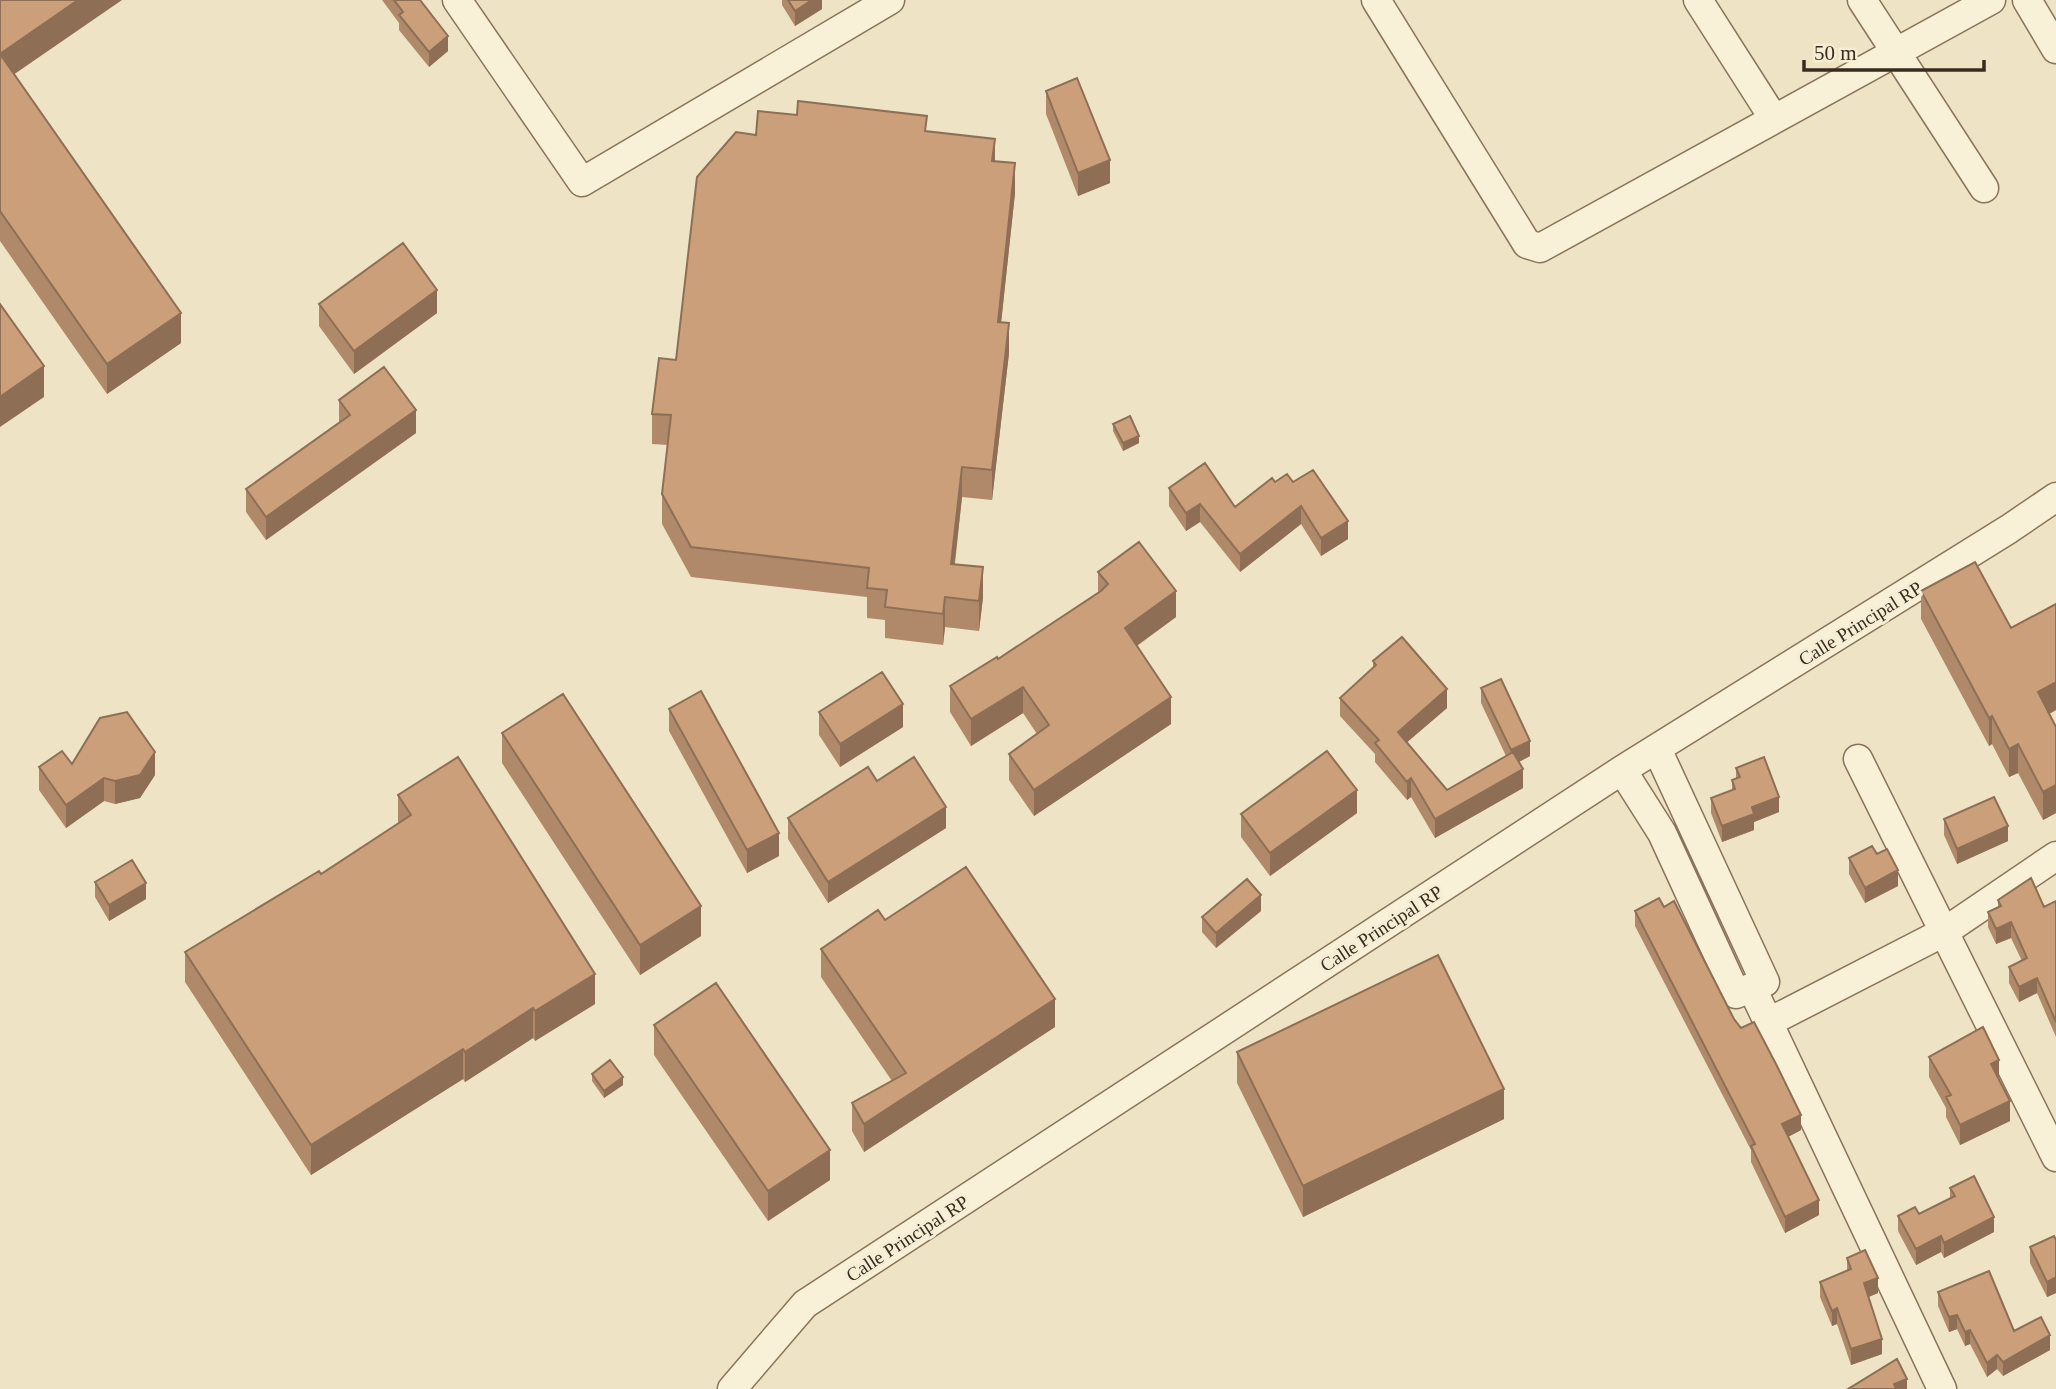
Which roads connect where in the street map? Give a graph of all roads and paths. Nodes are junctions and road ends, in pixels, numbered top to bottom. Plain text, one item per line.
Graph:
1 (457, 0) edge
2 (890, 0) edge
3 (1376, 0) edge
4 (1698, 0) edge
5 (1862, 0) edge
6 (1991, 0) edge
7 (2027, 0) edge
8 (2056, 49) edge
9 (1896, 52) junction
10 (1774, 119) junction
11 (1984, 188) dead end
12 (2056, 497) edge
13 (1657, 750) junction
14 (1858, 759) dead end
15 (1622, 770) junction
16 (2056, 856) edge
17 (1944, 932) junction
18 (1751, 988) junction
19 (1769, 1021) junction
20 (2056, 1157) edge
21 (732, 1389) edge
22 (1942, 1389) edge

1 - 2 street
3 - 10 street
4 - 10 street
5 - 9 street
6 - 9 street
7 - 8 street
9 - 10 street
9 - 11 street
12 - 13 street, Calle Principal RP
13 - 15 street, Calle Principal RP
13 - 18 street
14 - 17 street
15 - 18 street
15 - 21 street, Calle Principal RP
16 - 17 street
17 - 19 street
17 - 20 street
18 - 19 street
19 - 22 street

